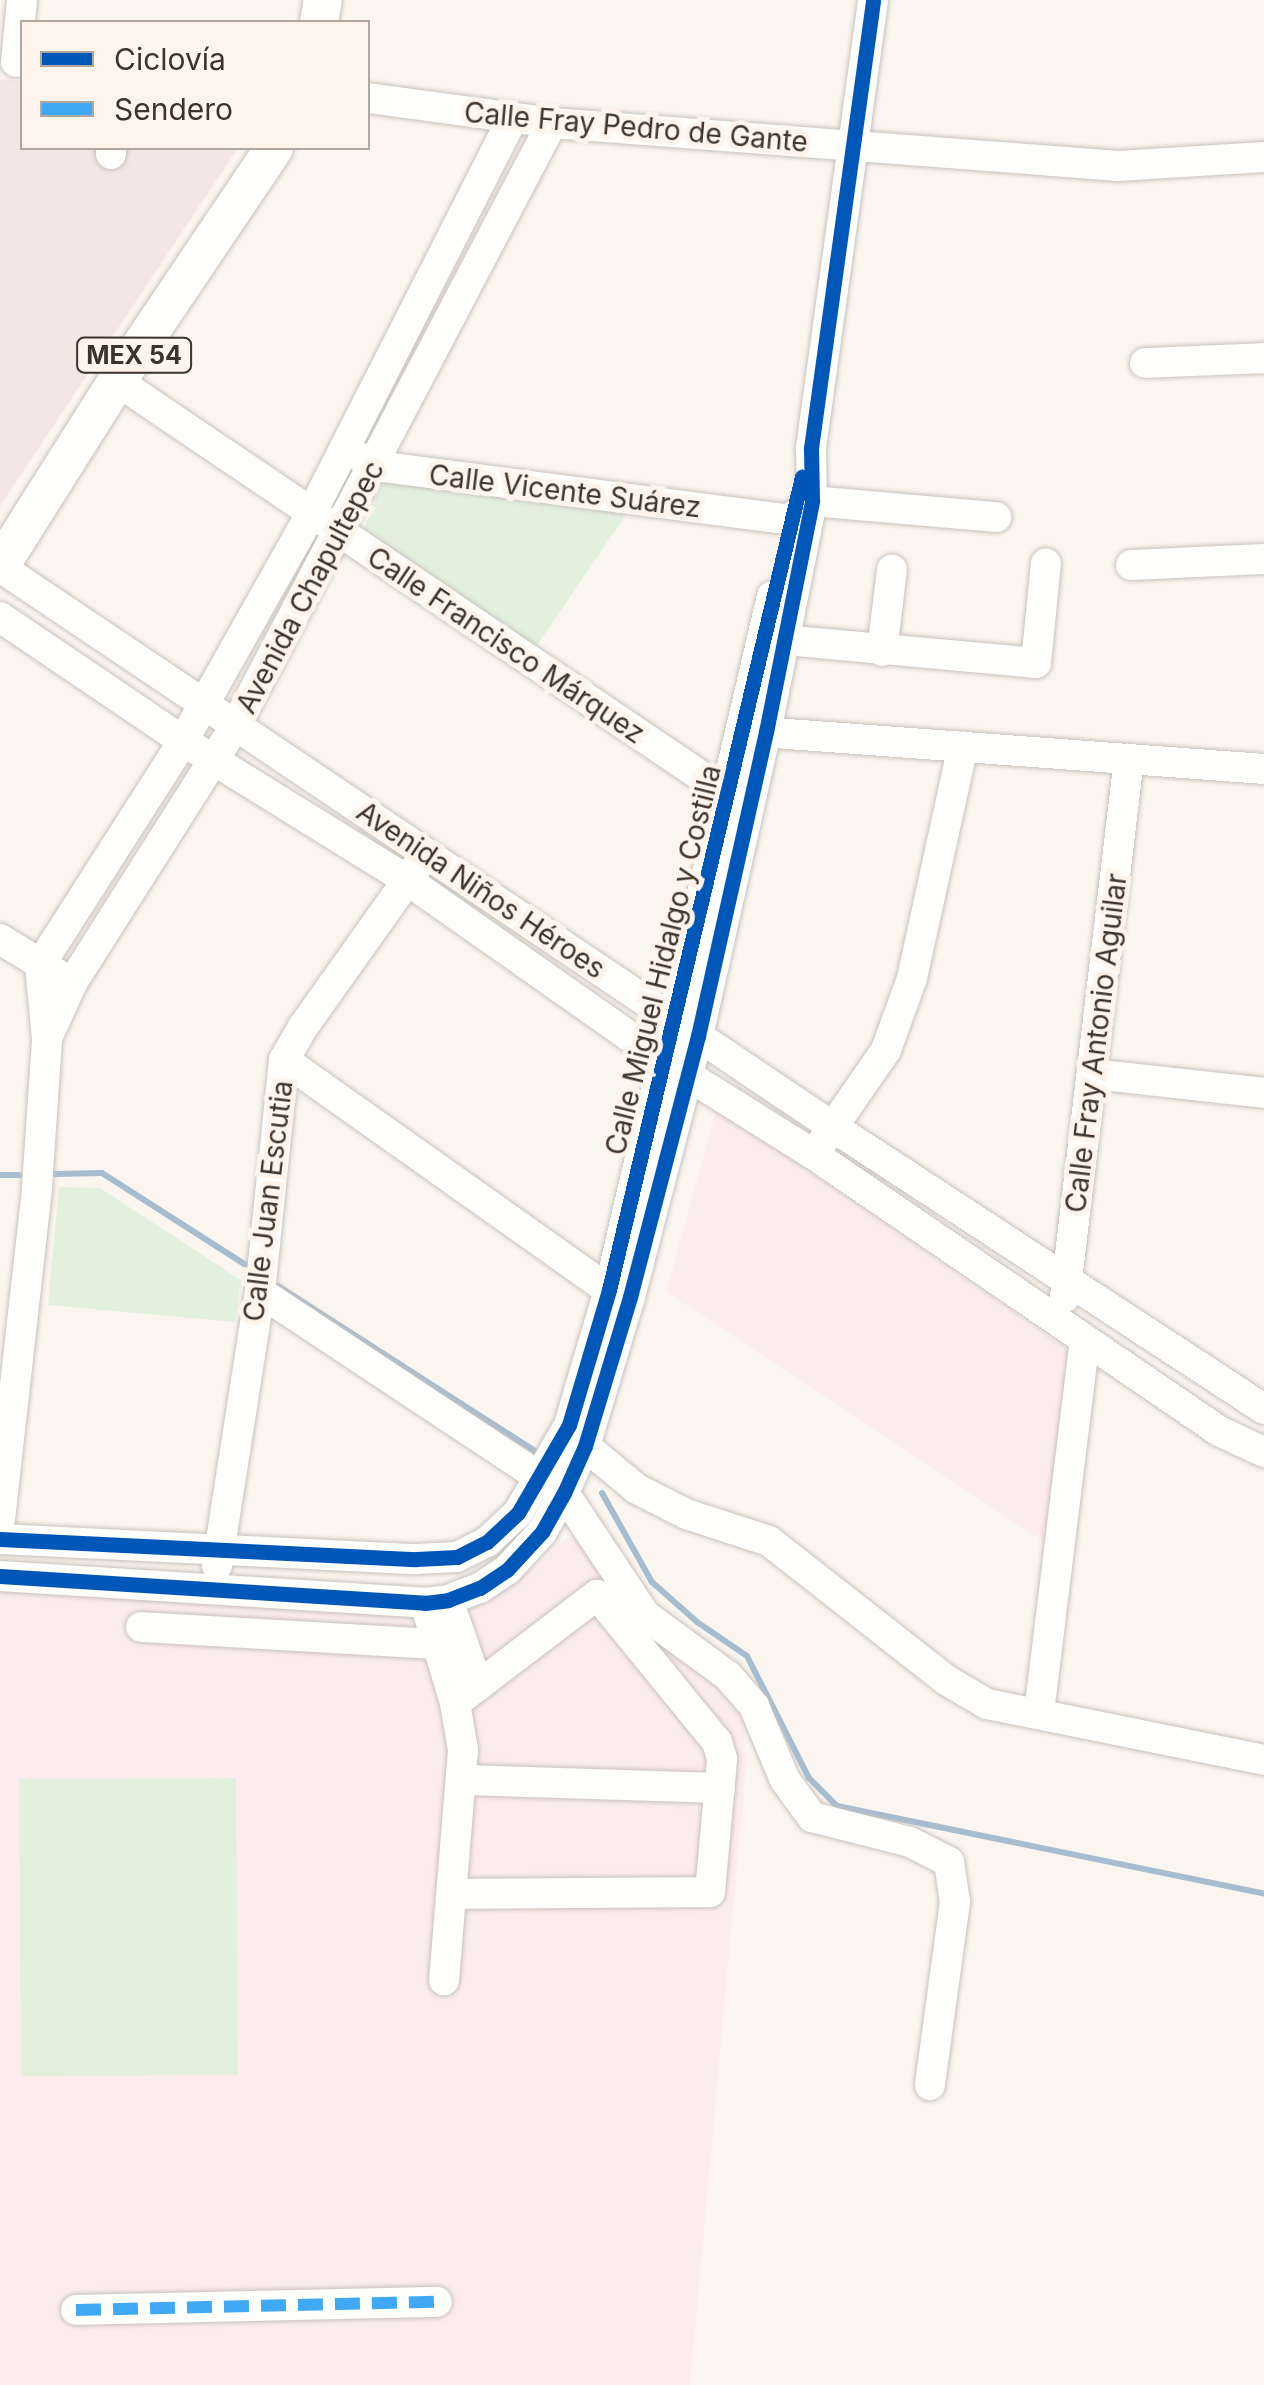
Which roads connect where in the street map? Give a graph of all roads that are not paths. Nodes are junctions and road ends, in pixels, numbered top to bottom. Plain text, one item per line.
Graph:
1 (22, 0) edge
2 (873, 0) edge
3 (13, 62) edge
4 (370, 98) edge
5 (512, 119) junction
6 (552, 123) junction
7 (856, 146) junction
8 (273, 150) edge
9 (1264, 157) edge
10 (1264, 358) edge
11 (1145, 364) dead end
12 (117, 381) junction
13 (346, 450) junction
14 (376, 466) junction
15 (800, 511) junction
16 (311, 514) junction
17 (996, 517) dead end
18 (338, 532) junction
19 (1264, 559) edge
20 (1046, 563) dead end
21 (1130, 565) dead end
22 (0, 566) edge
23 (892, 570) dead end
24 (0, 617) edge
25 (784, 640) junction
26 (882, 651) junction
27 (206, 702) junction
28 (237, 723) junction
29 (755, 731) junction
30 (183, 741) junction
31 (962, 747) junction
32 (1129, 759) junction
33 (216, 760) junction
34 (1264, 770) edge
35 (740, 798) junction
36 (426, 854) junction
37 (406, 880) junction
38 (0, 939) edge
39 (40, 964) junction
40 (72, 983) junction
41 (685, 1028) junction
42 (47, 1039) junction
43 (284, 1060) junction
44 (675, 1068) junction
45 (1093, 1074) junction
46 (1264, 1093) edge
47 (833, 1127) junction
48 (813, 1154) junction
49 (1068, 1280) junction
50 (260, 1292) junction
51 (620, 1294) junction
52 (1072, 1334) junction
53 (1185, 1360) junction
54 (1124, 1368) junction
55 (1264, 1409) edge
56 (585, 1446) junction
57 (1264, 1452) edge
58 (553, 1484) junction
59 (0, 1520) edge
60 (0, 1539) edge
61 (218, 1549) junction
62 (0, 1576) edge
63 (215, 1589) junction
64 (274, 1593) junction
65 (437, 1602) junction
66 (140, 1627) dead end
67 (271, 1636) junction
68 (437, 1644) junction
69 (467, 1695) junction
70 (1038, 1713) junction
71 (1264, 1760) edge
72 (462, 1780) junction
73 (720, 1788) junction
74 (452, 1894) junction
75 (444, 1980) dead end
76 (930, 2085) dead end
77 (437, 2302) dead end
78 (76, 2310) dead end

1 - 3 street
2 - 7 street, Calle Miguel Hidalgo y Costilla
4 - 5 street, Calle Fray Pedro de Gante
5 - 6 street, Calle Fray Pedro de Gante
5 - 13 street, Avenida Chapultepec
6 - 7 street, Calle Fray Pedro de Gante
6 - 14 street, Avenida Chapultepec
7 - 9 street, Calle Fray Pedro de Gante
7 - 15 street, Calle Miguel Hidalgo y Costilla
8 - 12 main road, MEX 54
10 - 11 street
12 - 16 street, Calle Francisco Márquez
12 - 22 main road, MEX 54
13 - 14 street, Calle Vicente Suárez
13 - 16 street, Avenida Chapultepec
14 - 15 street, Calle Vicente Suárez
14 - 18 street, Avenida Chapultepec
15 - 17 street, Calle Vicente Suárez
15 - 25 street, Calle Miguel Hidalgo y Costilla
15 - 29 street, Calle Miguel Hidalgo y Costilla
16 - 18 street, Calle Francisco Márquez
16 - 27 street, Avenida Chapultepec
18 - 28 street, Avenida Chapultepec
18 - 35 street, Calle Francisco Márquez
19 - 21 street
20 - 26 street
22 - 27 street, Avenida Niños Héroes
23 - 26 street
24 - 30 street, Avenida Niños Héroes
25 - 26 street
25 - 29 street, Calle Miguel Hidalgo y Costilla
27 - 28 street, Avenida Niños Héroes
27 - 30 street, Avenida Chapultepec
28 - 33 street, Avenida Chapultepec
28 - 36 street, Avenida Niños Héroes
29 - 31 street
29 - 35 street, Calle Miguel Hidalgo y Costilla
30 - 33 street, Avenida Niños Héroes
30 - 39 street, Avenida Chapultepec
31 - 32 street
31 - 47 street
32 - 34 street
32 - 45 street, Calle Fray Antonio Aguilar
33 - 37 street, Avenida Niños Héroes
33 - 40 street, Avenida Chapultepec
35 - 41 street, Calle Miguel Hidalgo y Costilla
36 - 37 street, Calle Juan Escutia
36 - 41 street, Avenida Niños Héroes
37 - 43 street, Calle Juan Escutia
37 - 44 street, Avenida Niños Héroes
38 - 39 street
39 - 40 street
39 - 42 street, Avenida Chapultepec
40 - 42 street, Avenida Chapultepec
41 - 44 street, Calle Miguel Hidalgo y Costilla
41 - 47 street, Avenida Niños Héroes
42 - 59 street, Avenida Chapultepec
43 - 50 street, Calle Juan Escutia
43 - 51 street
44 - 48 street, Avenida Niños Héroes
44 - 51 street, Calle Miguel Hidalgo y Costilla
45 - 46 street
45 - 49 street, Calle Fray Antonio Aguilar
47 - 48 street
47 - 49 street, Avenida Niños Héroes
48 - 52 street, Avenida Niños Héroes
49 - 52 street, Calle Fray Antonio Aguilar
49 - 53 street, Avenida Niños Héroes
50 - 58 street
50 - 61 street, Calle Juan Escutia
51 - 56 street, Calle Miguel Hidalgo y Costilla
51 - 58 street, Calle Miguel Hidalgo y Costilla
52 - 54 street, Avenida Niños Héroes
52 - 70 street, Calle Fray Antonio Aguilar
53 - 54 street
53 - 55 street, Avenida Niños Héroes
54 - 57 street, Avenida Niños Héroes
56 - 58 street, Calle Miguel Hidalgo y Costilla
56 - 70 street
58 - 61 street
58 - 65 street
58 - 76 street
60 - 61 street
61 - 63 street, Calle Juan Escutia
62 - 63 street
63 - 64 street
64 - 65 street
64 - 67 street
65 - 68 street
65 - 69 street
66 - 67 street
67 - 68 street
68 - 69 street
69 - 72 street
69 - 73 street
70 - 71 street
72 - 73 street
72 - 74 street
73 - 74 street
74 - 75 street
77 - 78 street

